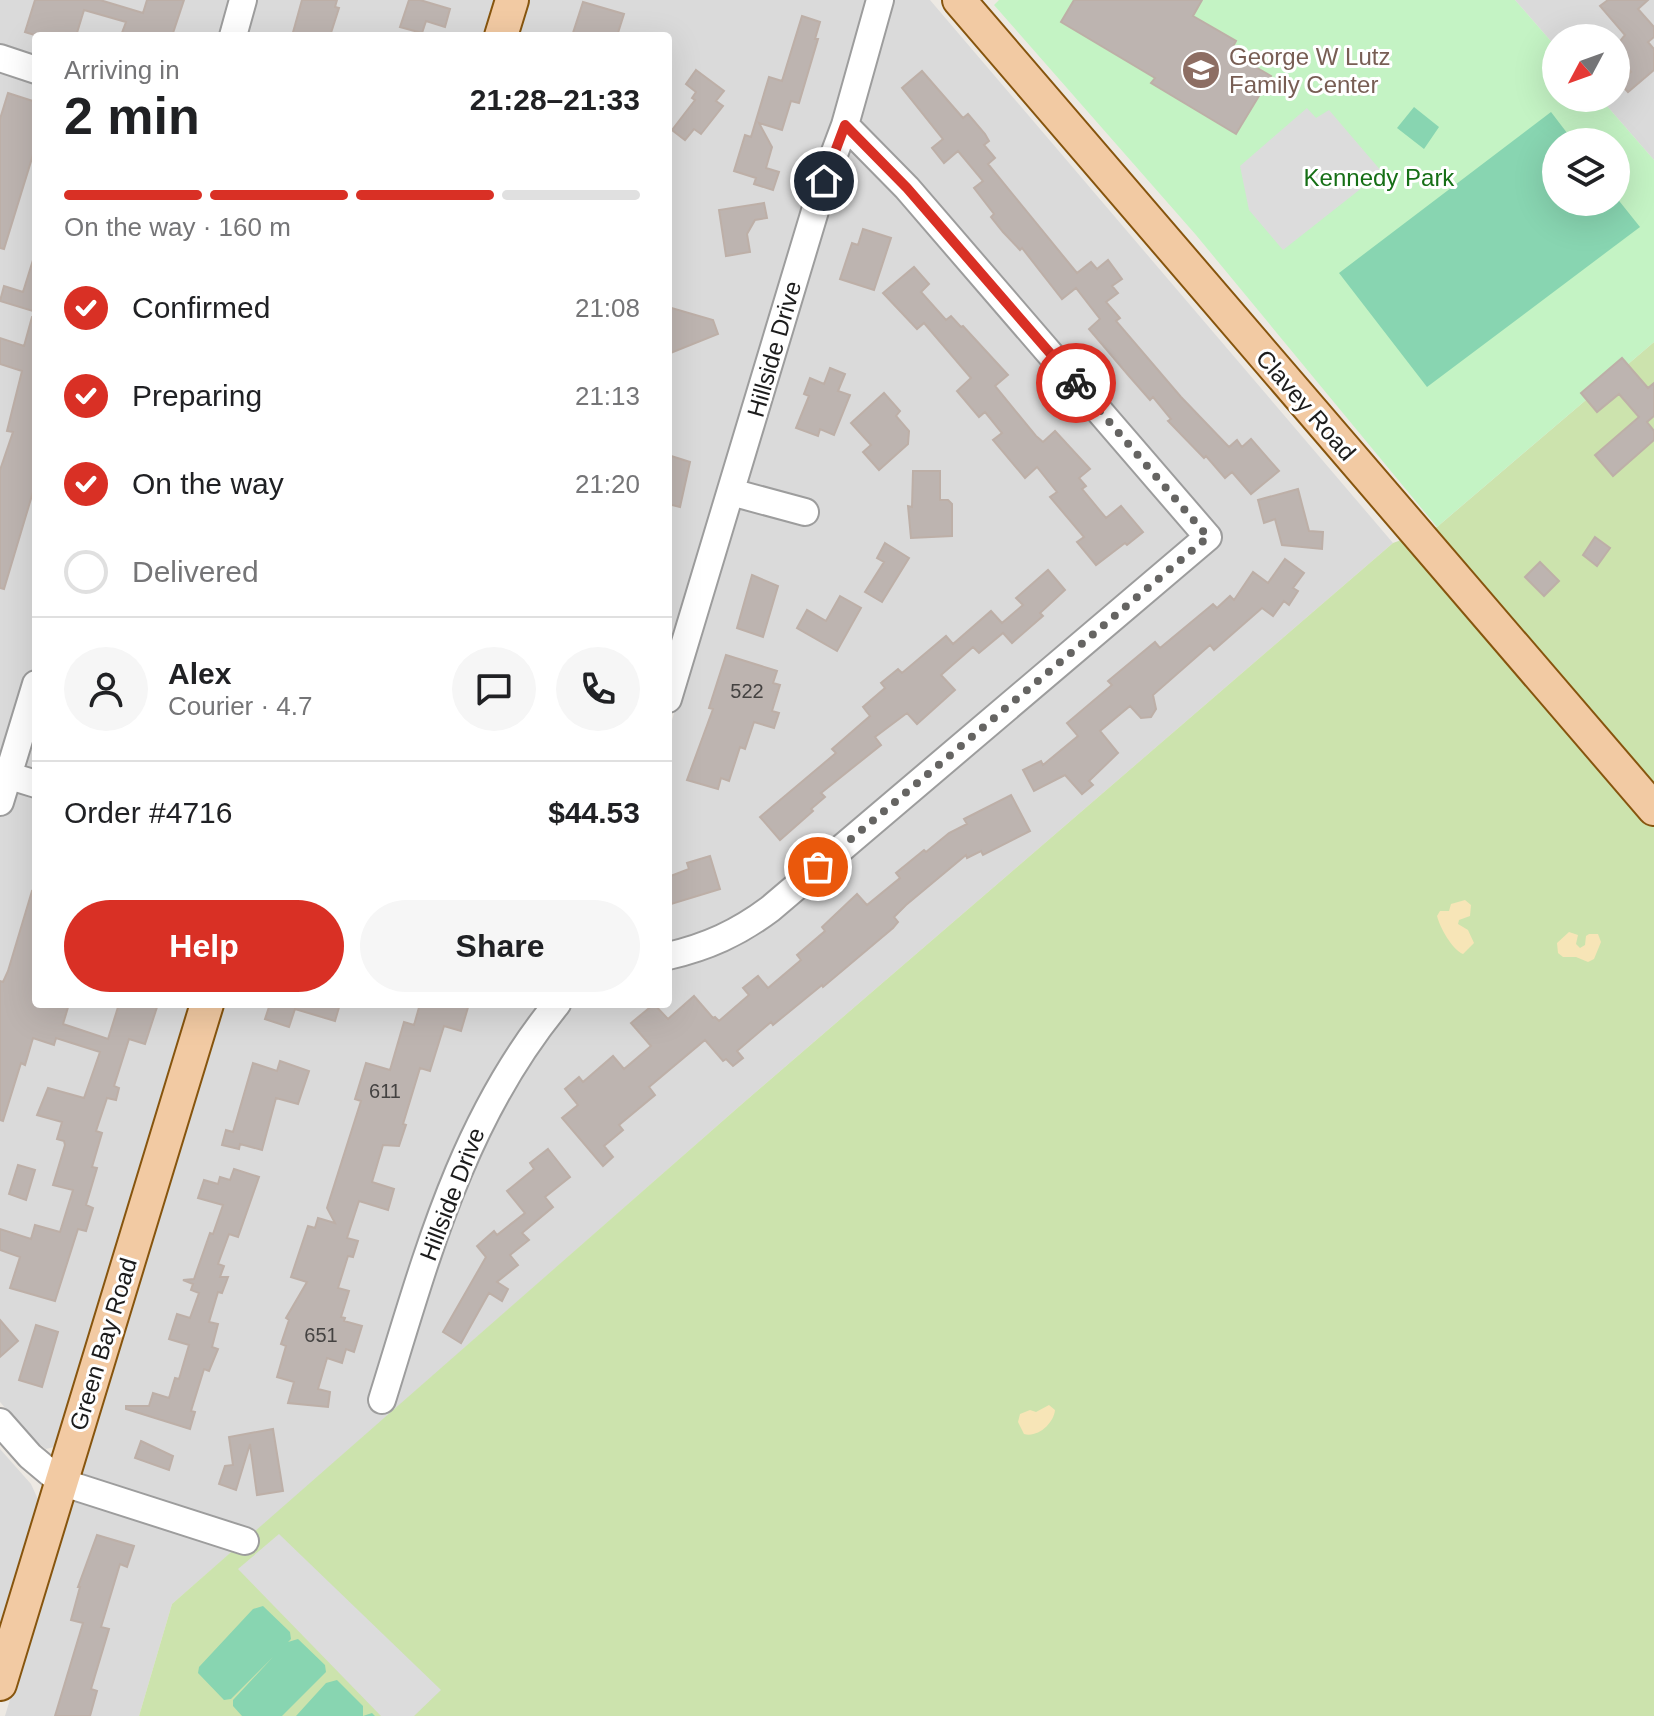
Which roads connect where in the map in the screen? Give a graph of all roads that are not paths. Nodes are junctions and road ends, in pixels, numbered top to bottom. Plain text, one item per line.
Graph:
1 (243, 0) edge
2 (512, 0) edge
3 (880, 0) edge
4 (959, 0) edge
5 (234, 32) edge
6 (502, 32) edge
7 (0, 58) edge
8 (32, 69) edge
9 (845, 125) junction
10 (731, 492) junction
11 (805, 512) dead end
12 (672, 686) edge
13 (32, 695) edge
14 (4, 774) edge
15 (32, 783) edge
16 (0, 802) edge
17 (1654, 809) edge
18 (672, 955) edge
19 (206, 1008) edge
20 (554, 1008) edge
21 (382, 1400) dead end
22 (0, 1422) edge
23 (61, 1482) junction
24 (245, 1541) dead end
25 (0, 1684) edge

1 - 5 street
2 - 6 main road
3 - 9 street, Hillside Drive
4 - 17 main road, Clavey Road
7 - 8 street
9 - 10 street, Hillside Drive
9 - 18 street
10 - 11 street
10 - 12 street, Hillside Drive
13 - 14 street
14 - 15 street
14 - 16 street
19 - 23 main road, Green Bay Road
20 - 21 street, Hillside Drive
22 - 23 street
23 - 24 street
23 - 25 main road, Green Bay Road

